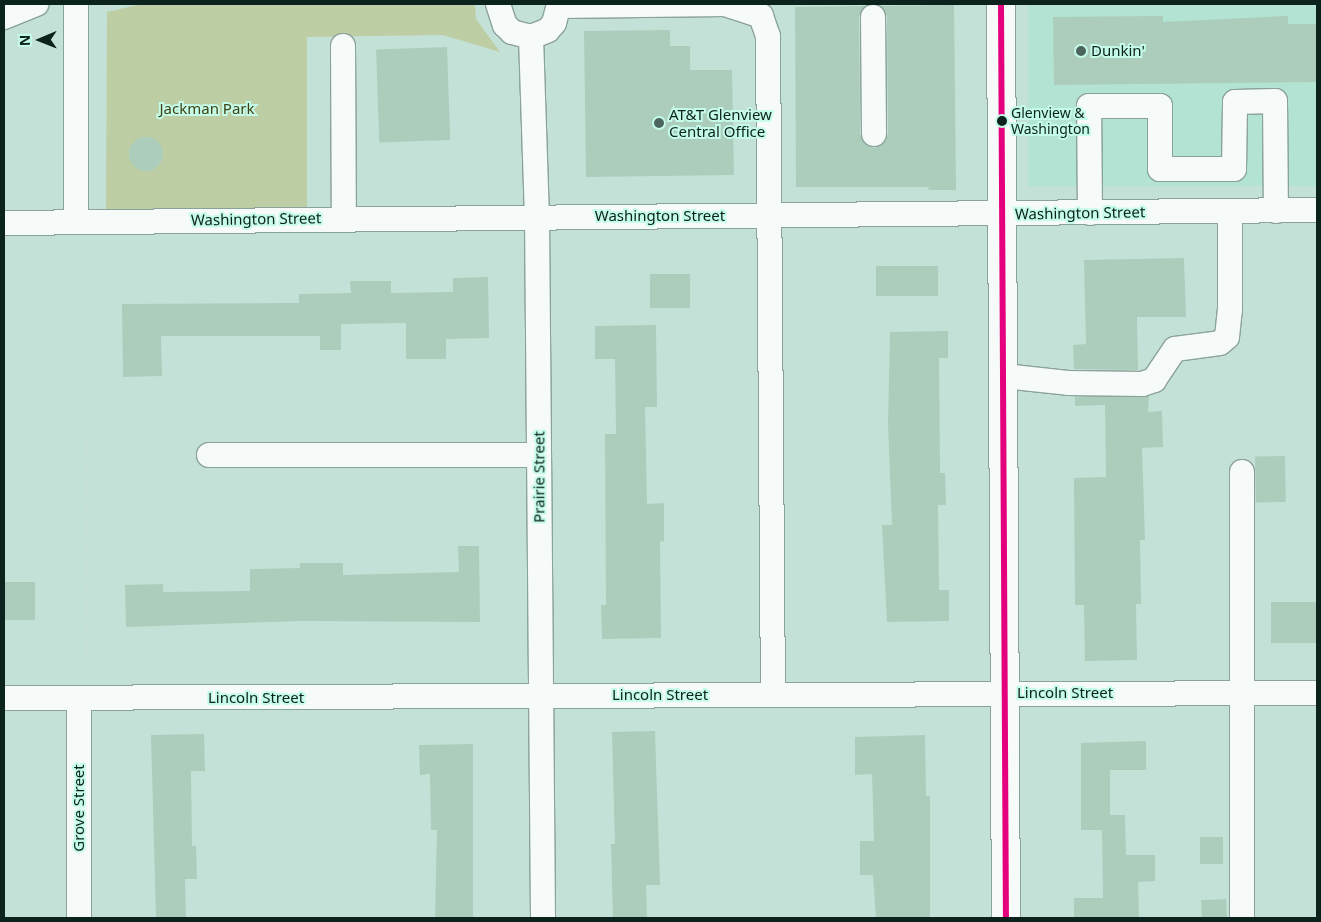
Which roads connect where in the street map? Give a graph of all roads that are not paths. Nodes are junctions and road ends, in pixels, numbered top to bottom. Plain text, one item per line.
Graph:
1 (37, 4) edge
2 (76, 4) edge
3 (498, 4) edge
4 (1001, 4) edge
5 (559, 5) edge
6 (4, 17) edge
7 (873, 18) dead end
8 (531, 37) junction
9 (343, 46) dead end
10 (874, 134) dead end
11 (1276, 210) junction
12 (1317, 210) edge
13 (1230, 211) junction
14 (1090, 213) junction
15 (1004, 214) junction
16 (770, 215) junction
17 (537, 216) junction
18 (344, 218) junction
19 (80, 221) junction
20 (4, 223) edge
21 (1004, 376) junction
22 (209, 455) dead end
23 (538, 456) junction
24 (1242, 472) dead end
25 (1004, 693) junction
26 (1241, 693) junction
27 (1317, 693) edge
28 (773, 695) junction
29 (540, 696) junction
30 (4, 698) edge
31 (79, 698) junction
32 (79, 918) edge
33 (543, 918) edge
34 (1006, 918) edge
35 (1242, 918) edge

1 - 6 street
2 - 19 street
3 - 8 street
4 - 15 main road
5 - 8 street
5 - 16 street
7 - 10 street
8 - 17 street, Prairie Street
9 - 18 street
11 - 12 street, Washington Street
11 - 13 street, Washington Street
11 - 14 street
13 - 14 street, Washington Street
13 - 21 street
14 - 15 street, Washington Street
15 - 16 street, Washington Street
15 - 21 main road
16 - 17 street, Washington Street
16 - 28 street
17 - 18 street, Washington Street
17 - 23 street, Prairie Street
18 - 19 street, Washington Street
19 - 20 street, Washington Street
21 - 25 main road
22 - 23 street
23 - 29 street, Prairie Street
24 - 26 street
25 - 26 street, Lincoln Street
25 - 28 street, Lincoln Street
25 - 34 main road
26 - 27 street, Lincoln Street
26 - 35 street
28 - 29 street, Lincoln Street
29 - 31 street, Lincoln Street
29 - 33 street, Prairie Street
30 - 31 street, Lincoln Street
31 - 32 street, Grove Street

